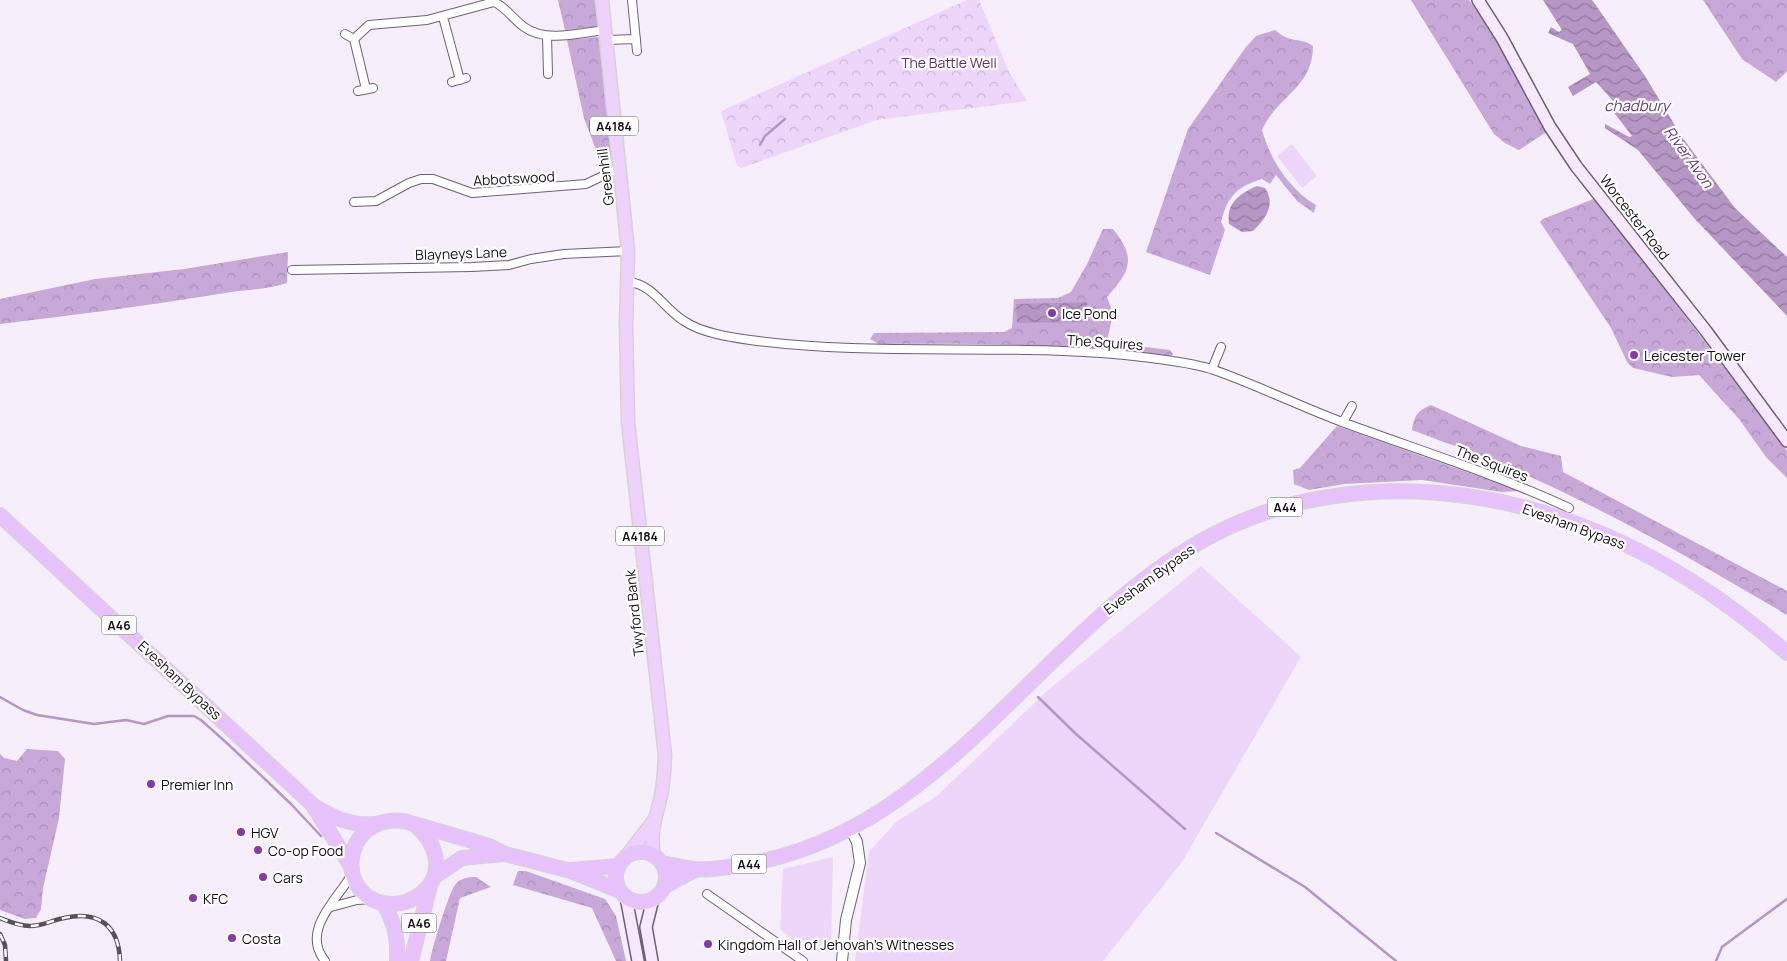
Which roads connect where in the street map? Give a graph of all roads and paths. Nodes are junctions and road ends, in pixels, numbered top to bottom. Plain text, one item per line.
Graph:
1 (602, 0) edge
2 (632, 0) edge
3 (1478, 0) edge
4 (443, 17) junction
5 (345, 34) dead end
6 (606, 35) junction
7 (547, 36) junction
8 (354, 39) junction
9 (636, 39) junction
10 (637, 51) dead end
11 (548, 74) dead end
12 (459, 80) dead end
13 (365, 89) dead end
14 (619, 168) junction
15 (354, 202) dead end
16 (628, 251) junction
17 (292, 270) dead end
18 (629, 282) junction
19 (1221, 346) dead end
20 (1212, 370) junction
21 (1352, 406) dead end
22 (1343, 422) junction
23 (1787, 440) edge
24 (1569, 508) dead end
25 (0, 515) edge
26 (1787, 653) edge
27 (298, 791) junction
28 (314, 806) junction
29 (654, 820) junction
30 (375, 824) junction
31 (415, 825) junction
32 (850, 828) junction
33 (440, 831) junction
34 (505, 854) junction
35 (658, 859) junction
36 (621, 862) junction
37 (697, 869) junction
38 (352, 870) junction
39 (572, 870) junction
40 (433, 881) junction
41 (665, 886) junction
42 (623, 894) junction
43 (707, 894) dead end
44 (654, 899) junction
45 (378, 901) junction
46 (331, 907) junction
47 (325, 961) edge
48 (397, 961) edge
49 (411, 961) edge
50 (638, 961) edge
51 (652, 961) edge
52 (803, 961) edge
53 (842, 961) edge

1 - 6 main road, Greenhill / A4184
2 - 9 street
3 - 23 main road, Worcester Road
4 - 7 street
4 - 8 street
4 - 12 street
5 - 8 street
6 - 7 street
6 - 9 street
6 - 14 main road, Greenhill / A4184
7 - 11 street
8 - 13 street
9 - 10 street
14 - 15 street, Abbotswood
14 - 16 main road, Greenhill / A4184
16 - 17 street, Blayneys Lane
16 - 18 main road, Twyford Bank / A4184
18 - 20 street, The Squires
18 - 29 main road, Twyford Bank / A4184
19 - 20 street
20 - 22 street, The Squires
21 - 22 street
22 - 24 street, The Squires
25 - 27 highway, Evesham Bypass / A46
26 - 32 highway, Evesham Bypass / A44
27 - 28 highway, Evesham Bypass / A46
27 - 33 highway
28 - 30 highway, Evesham Bypass / A46
28 - 38 highway, Evesham Bypass / A46
29 - 35 main road, Twyford Bank / A4184
29 - 36 main road, Twyford Bank / A4184
30 - 31 highway
30 - 38 highway
31 - 33 highway
31 - 40 highway
32 - 37 highway, Evesham Bypass / A44
32 - 53 street
33 - 34 highway
34 - 39 highway
34 - 40 highway
35 - 36 highway
35 - 37 highway, Evesham Bypass / A44
35 - 41 highway
36 - 39 highway
36 - 42 highway
37 - 41 highway, Evesham Bypass / A44
38 - 45 highway
38 - 46 street
39 - 42 highway
40 - 45 highway
40 - 49 highway, A46
41 - 44 highway
42 - 44 highway
42 - 50 main road
43 - 52 street
44 - 51 main road
45 - 46 street
45 - 48 highway, A46
46 - 47 street

